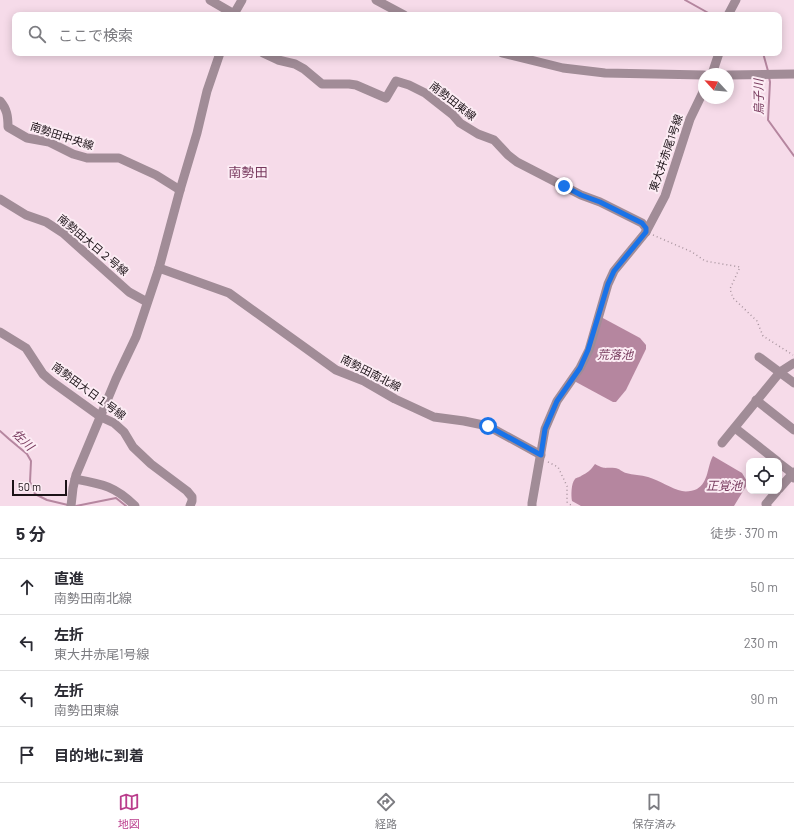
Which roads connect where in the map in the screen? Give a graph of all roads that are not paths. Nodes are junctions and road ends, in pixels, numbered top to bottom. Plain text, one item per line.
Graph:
1 (210, 0) edge
2 (242, 0) edge
3 (376, 0) edge
4 (736, 0) edge
5 (229, 12) edge
6 (236, 12) edge
7 (398, 12) edge
8 (730, 12) edge
9 (219, 56) edge
10 (269, 56) edge
11 (514, 56) edge
12 (718, 56) edge
13 (714, 68) edge
14 (794, 74) edge
15 (698, 75) edge
16 (734, 75) edge
17 (0, 101) edge
18 (698, 102) edge
19 (180, 190) junction
20 (0, 199) edge
21 (646, 232) junction
22 (159, 268) junction
23 (147, 302) junction
24 (0, 332) edge
25 (759, 357) dead end
26 (794, 363) edge
27 (780, 372) junction
28 (794, 382) edge
29 (756, 400) junction
30 (101, 417) junction
31 (735, 428) junction
32 (794, 430) edge
33 (722, 443) dead end
34 (541, 455) junction
35 (773, 458) edge
36 (782, 465) edge
37 (793, 474) edge
38 (75, 479) junction
39 (782, 486) edge
40 (775, 494) edge
41 (71, 504) edge
42 (135, 506) edge
43 (190, 506) edge
44 (532, 506) edge
45 (767, 506) edge

1 - 5 street
2 - 6 street
3 - 7 street
4 - 8 street
9 - 19 street
10 - 21 street, 南勢田東線
11 - 15 street
12 - 13 street
14 - 16 street
17 - 19 street, 南勢田中央線
18 - 21 street, 東大井赤尾1号線
19 - 22 street
20 - 23 street, 南勢田大日２号線
21 - 34 street, 東大井赤尾1号線
22 - 23 street
22 - 34 street, 南勢田南北線
23 - 30 street
24 - 30 street, 南勢田大日１号線
25 - 27 street
26 - 27 street
27 - 28 street
27 - 29 street
29 - 31 street
29 - 32 street
30 - 38 street
30 - 43 street, 南勢田大日１号線
31 - 33 street
31 - 35 street
34 - 44 street, 東大井赤尾1号線
36 - 37 street
37 - 39 street
38 - 41 street
38 - 42 street
40 - 45 street

